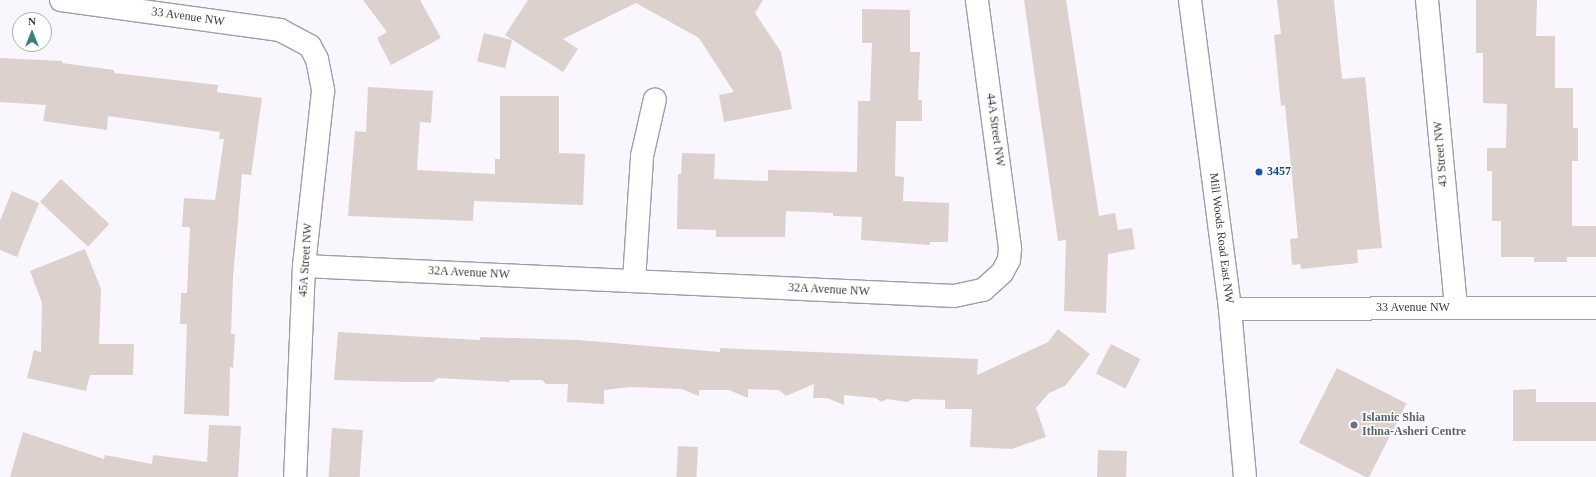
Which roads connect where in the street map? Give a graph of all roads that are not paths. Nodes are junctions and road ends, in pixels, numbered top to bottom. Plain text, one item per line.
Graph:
1 (62, 0) edge
2 (977, 0) edge
3 (1190, 0) edge
4 (1427, 0) edge
5 (310, 46) joint
6 (655, 99) dead end
7 (1009, 260) joint
8 (304, 266) junction
9 (634, 281) junction
10 (1230, 308) junction
11 (1456, 308) junction
12 (1596, 308) edge
13 (295, 477) edge
14 (1245, 477) edge

1 - 5 street, 33 Avenue NW
2 - 7 street, 44A Street NW
3 - 10 street, Mill Woods Road East NW
4 - 11 street, 43 Street NW
5 - 8 street, 45A Street NW
6 - 9 street
7 - 9 street, 32A Avenue NW
8 - 9 street, 32A Avenue NW
8 - 13 street, 45A Street NW
10 - 11 street, 33 Avenue NW
10 - 14 street, Mill Woods Road East NW
11 - 12 street, 33 Avenue NW

